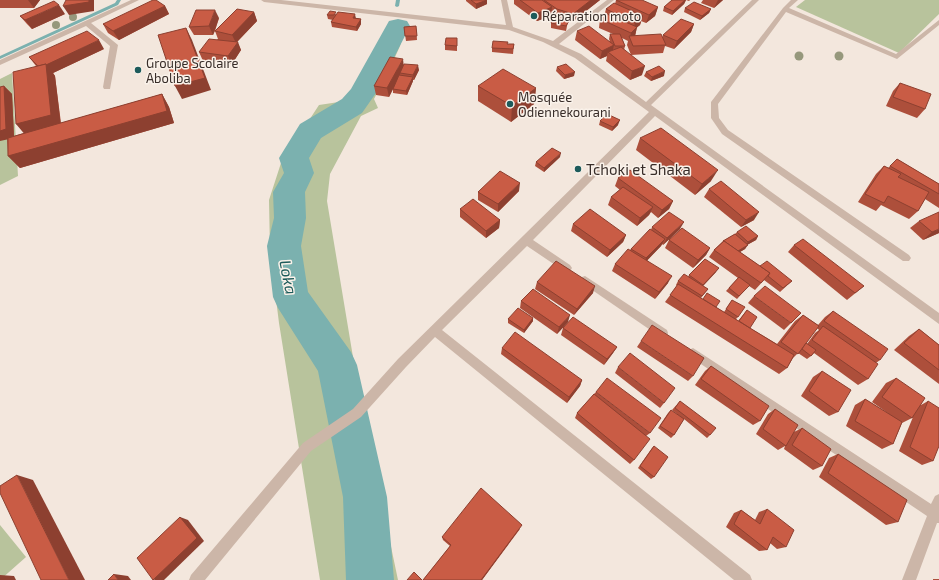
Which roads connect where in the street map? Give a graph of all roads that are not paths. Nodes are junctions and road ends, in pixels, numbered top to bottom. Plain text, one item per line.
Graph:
1 (136, 0) edge
2 (264, 0) edge
3 (504, 0) edge
4 (611, 0) edge
5 (756, 0) edge
6 (795, 0) edge
7 (785, 9) junction
8 (939, 22) edge
9 (87, 23) junction
10 (510, 28) junction
11 (555, 43) junction
12 (0, 63) edge
13 (108, 87) dead end
14 (646, 106) junction
15 (654, 112) junction
16 (526, 241) junction
17 (906, 258) dead end
18 (939, 319) edge
19 (435, 331) junction
20 (671, 338) edge
21 (684, 347) edge
22 (939, 500) edge
23 (937, 515) edge
24 (196, 580) edge
25 (746, 580) edge
26 (909, 580) edge

1 - 9 street
2 - 10 street
3 - 10 street
4 - 11 street
5 - 14 street
6 - 7 street
7 - 8 street
7 - 17 street
9 - 12 street
9 - 13 street
10 - 11 street
11 - 14 street
14 - 15 street
15 - 16 street
15 - 18 street
16 - 19 street
16 - 20 street
19 - 24 street
19 - 25 street
21 - 23 street
22 - 23 street
23 - 26 street

